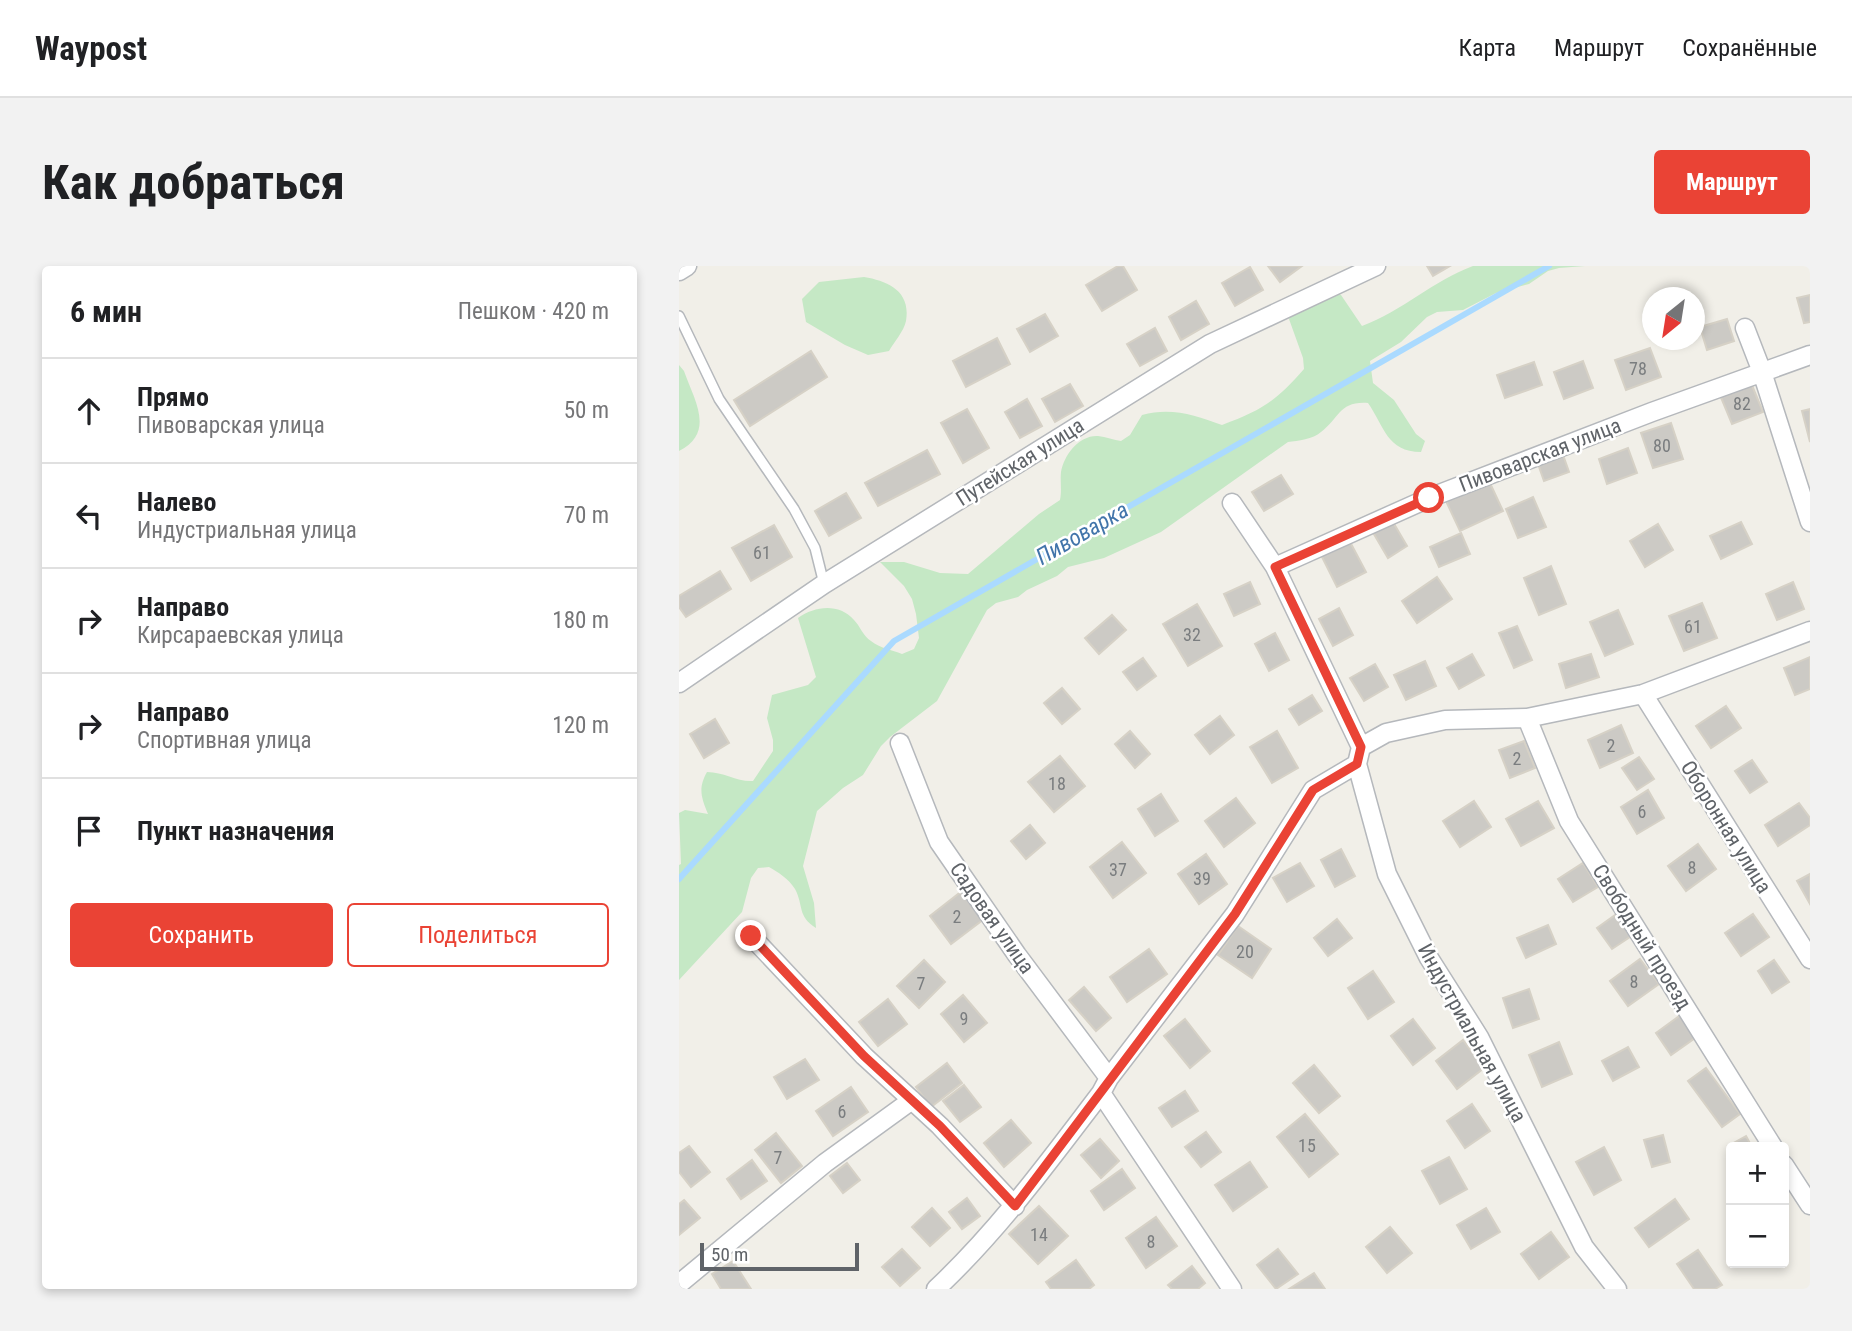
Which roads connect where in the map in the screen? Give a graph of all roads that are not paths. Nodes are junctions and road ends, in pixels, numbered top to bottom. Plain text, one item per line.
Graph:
1 (688, 266) edge
2 (1376, 266) edge
3 (679, 271) edge
4 (679, 316) edge
5 (1745, 328) dead end
6 (1810, 355) edge
7 (1762, 372) junction
8 (1232, 503) dead end
9 (1810, 522) edge
10 (1275, 567) junction
11 (824, 584) junction
12 (1810, 631) edge
13 (679, 683) edge
14 (1643, 694) junction
15 (1527, 719) junction
16 (900, 743) dead end
17 (1359, 755) junction
18 (751, 936) dead end
19 (1810, 959) edge
20 (1105, 1086) junction
21 (912, 1100) junction
22 (1770, 1142) edge
23 (1789, 1173) edge
24 (1810, 1205) edge
25 (1015, 1206) junction
26 (679, 1284) edge
27 (936, 1289) edge
28 (1232, 1289) edge
29 (1617, 1289) edge

1 - 3 street
2 - 11 street, Путейская улица
4 - 11 lane
5 - 7 street
6 - 7 street, Пивоварская улица
7 - 9 street
7 - 10 street, Пивоварская улица
8 - 10 street, Индустриальная улица
10 - 17 street, Индустриальная улица
11 - 13 street, Путейская улица
12 - 14 street
14 - 15 street
14 - 19 street, Оборонная улица
15 - 17 street
15 - 22 street, Свободный проезд
16 - 20 street, Садовая улица
17 - 20 street
17 - 29 street, Индустриальная улица
18 - 21 street
20 - 25 street
20 - 28 street, Садовая улица
21 - 25 street
21 - 26 street
23 - 24 street
25 - 27 street

